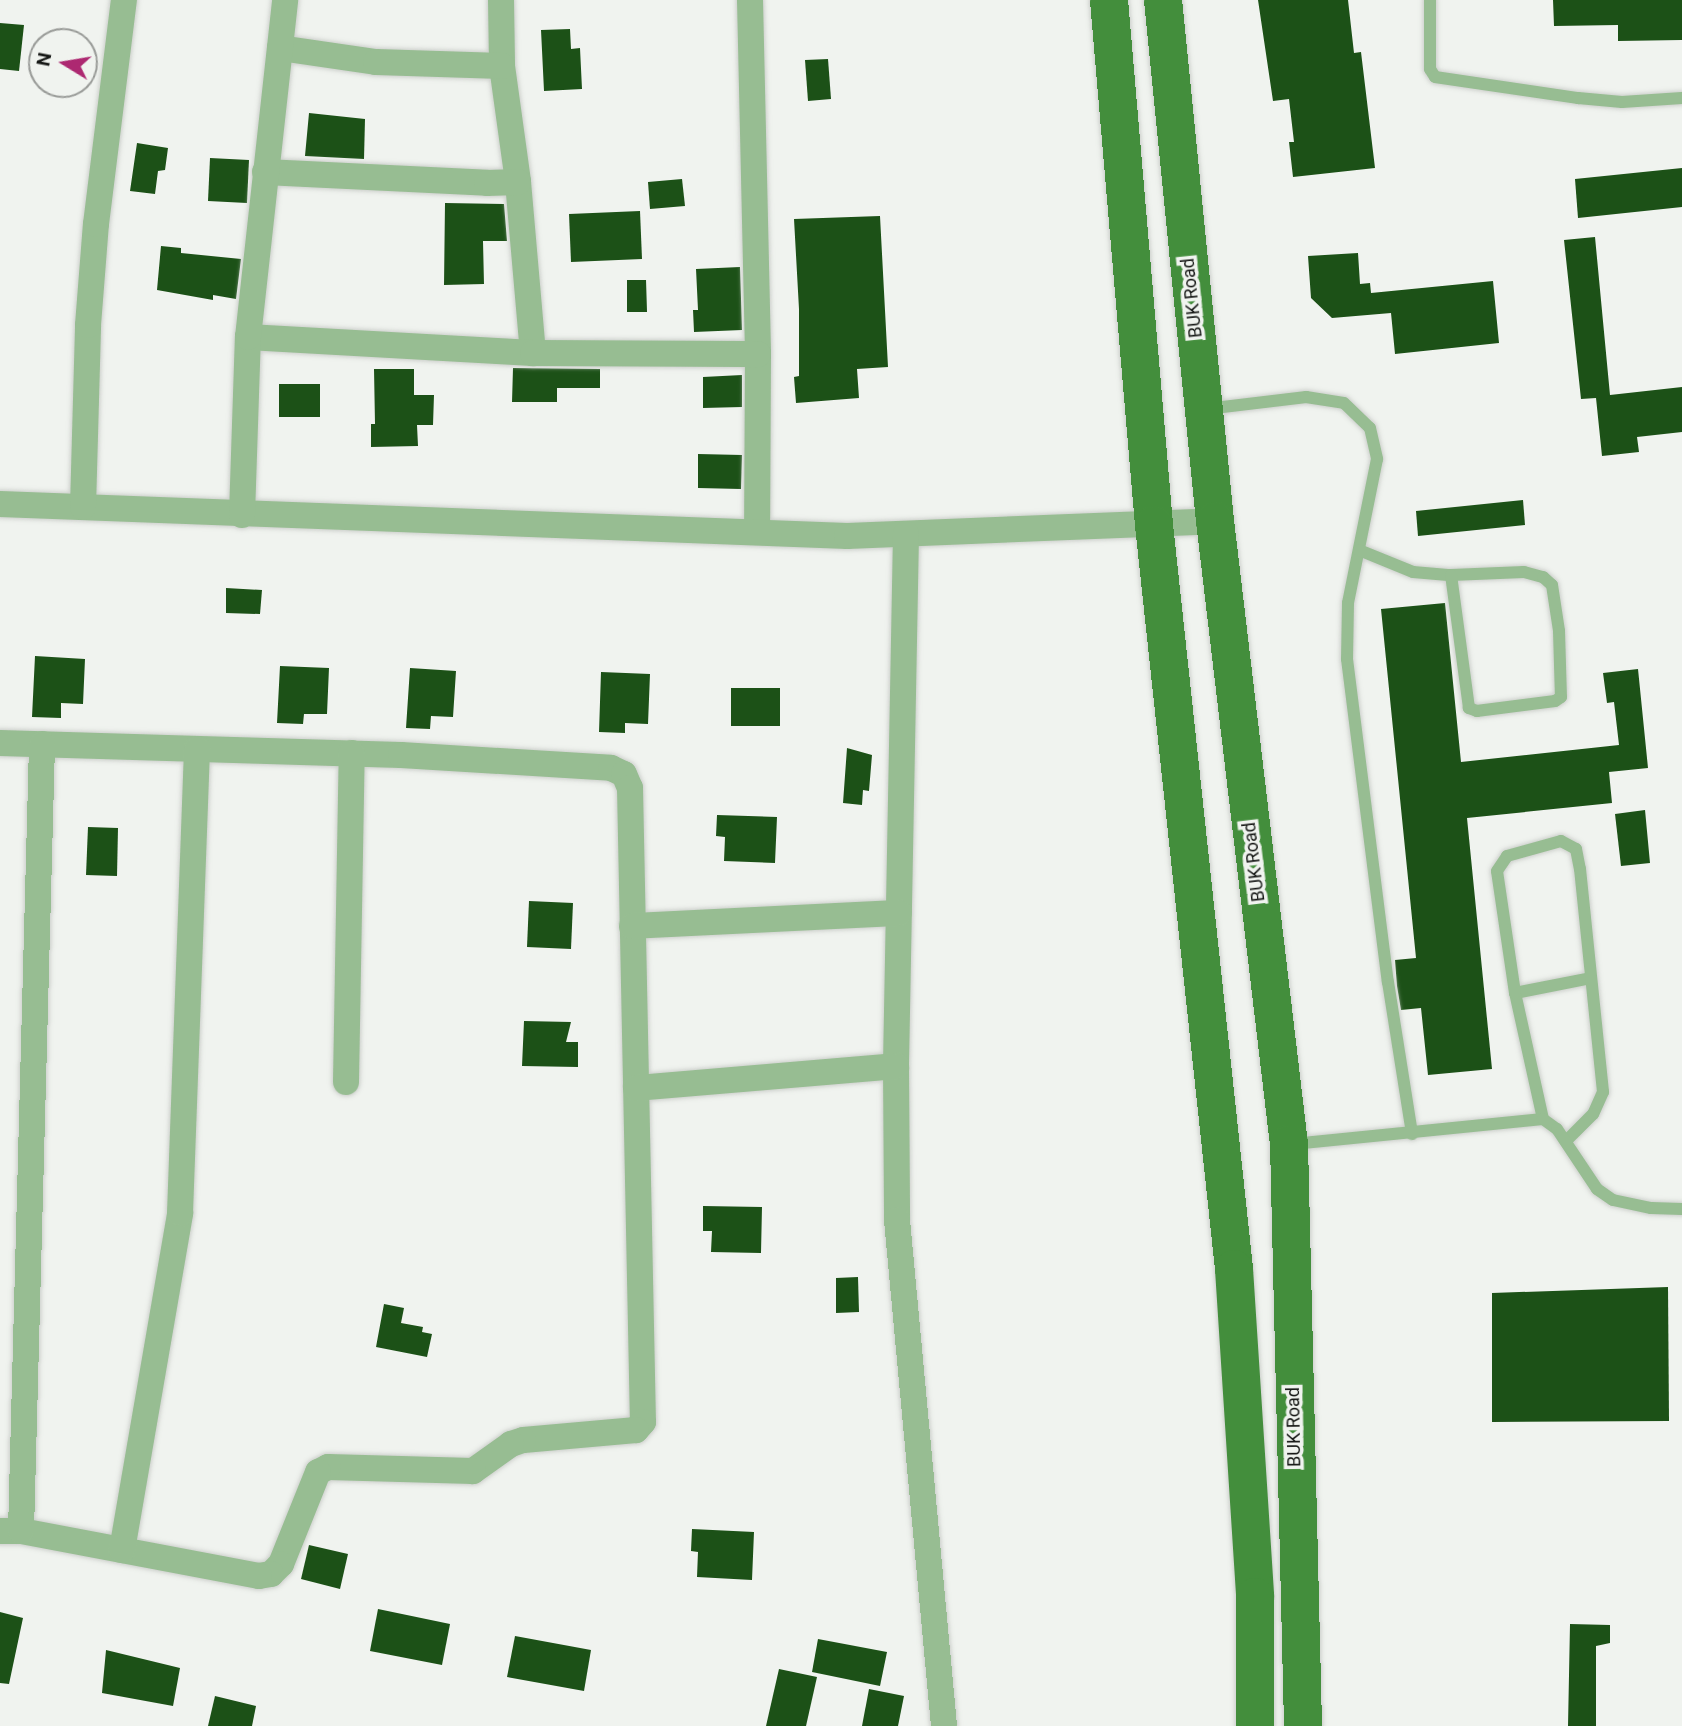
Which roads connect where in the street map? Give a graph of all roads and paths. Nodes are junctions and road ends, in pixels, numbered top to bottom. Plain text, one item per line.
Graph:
1 (124, 0) edge
2 (285, 0) edge
3 (501, 0) edge
4 (750, 0) edge
5 (1109, 0) edge
6 (1163, 0) edge
7 (1430, 0) edge
8 (280, 48) junction
9 (502, 66) junction
10 (1682, 98) edge
11 (265, 172) junction
12 (518, 182) junction
13 (248, 337) junction
14 (533, 353) junction
15 (758, 355) junction
16 (1203, 409) junction
17 (0, 504) edge
18 (83, 507) junction
19 (242, 515) junction
20 (1215, 521) junction
21 (1154, 525) junction
22 (757, 532) junction
23 (906, 534) junction
24 (1359, 550) junction
25 (1451, 575) junction
26 (0, 743) edge
27 (42, 744) junction
28 (197, 749) junction
29 (352, 753) junction
30 (899, 913) junction
31 (632, 926) junction
32 (1591, 978) junction
33 (1515, 993) junction
34 (896, 1066) junction
35 (346, 1082) dead end
36 (636, 1088) junction
37 (1543, 1119) junction
38 (1412, 1134) junction
39 (1566, 1141) junction
40 (1289, 1144) junction
41 (1682, 1209) edge
42 (10, 1531) edge
43 (122, 1550) junction
44 (944, 1726) edge
45 (1255, 1726) edge
46 (1303, 1726) edge

1 - 18 street
2 - 8 street
3 - 9 street
4 - 15 street
5 - 21 main road
6 - 16 main road, BUK Road
7 - 10 lane
8 - 9 street
8 - 11 street
9 - 12 street
11 - 12 street
11 - 13 street
12 - 14 street
13 - 14 street
13 - 19 street
14 - 15 street
15 - 22 street
16 - 20 main road, BUK Road
16 - 24 lane
17 - 18 street
18 - 19 street
19 - 22 street
20 - 21 street
20 - 40 main road, BUK Road
21 - 23 street
21 - 45 main road
22 - 23 street
23 - 30 street
24 - 25 lane
24 - 38 lane
25 - 25 lane
26 - 27 street
27 - 28 street
27 - 42 street
28 - 29 street
28 - 43 street
29 - 31 street
29 - 35 street
30 - 31 street
30 - 34 street
31 - 36 street
32 - 33 lane
32 - 33 lane
32 - 39 lane
33 - 37 lane
34 - 36 street
34 - 44 street
36 - 43 street
37 - 38 lane
37 - 39 lane
38 - 40 lane
39 - 41 lane
40 - 46 main road, BUK Road
42 - 43 street

